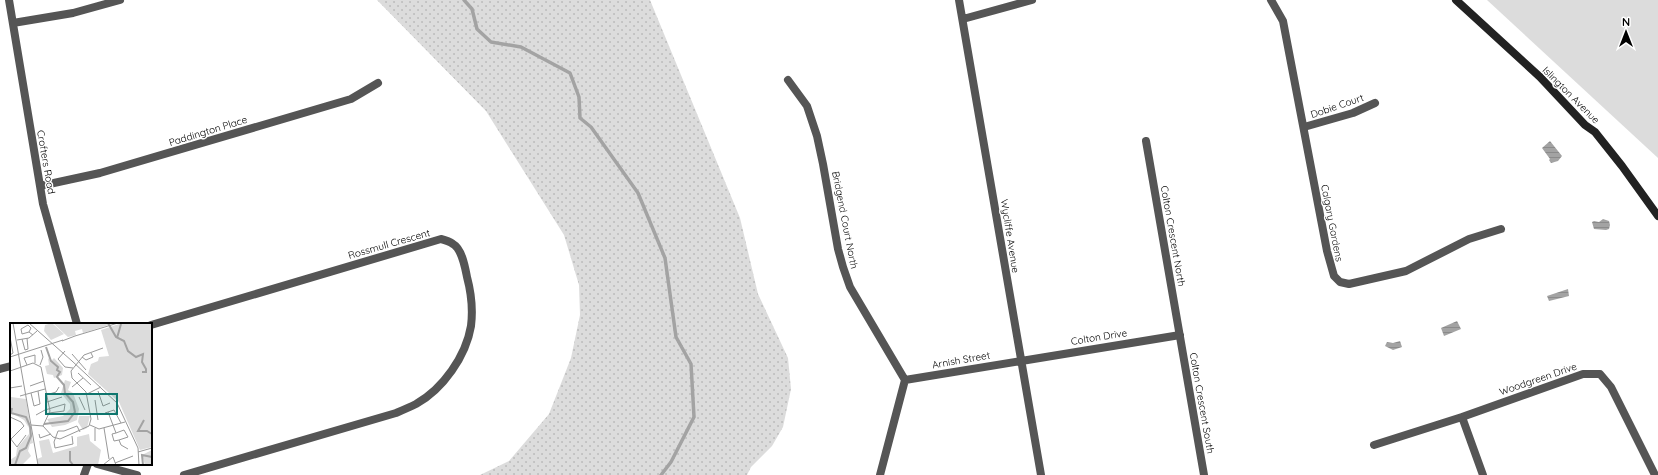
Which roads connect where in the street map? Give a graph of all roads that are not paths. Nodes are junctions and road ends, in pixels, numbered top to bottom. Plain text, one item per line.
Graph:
1 (9, 0) edge
2 (120, 0) edge
3 (959, 0) edge
4 (1032, 0) edge
5 (1271, 0) edge
6 (1456, 0) edge
7 (963, 19) junction
8 (13, 23) junction
9 (788, 80) dead end
10 (378, 83) dead end
11 (1375, 103) dead end
12 (1304, 127) junction
13 (1146, 141) dead end
14 (40, 186) junction
15 (1658, 216) edge
16 (1501, 229) dead end
17 (77, 323) edge
18 (152, 325) edge
19 (1180, 335) junction
20 (1021, 360) junction
21 (10, 366) edge
22 (0, 369) edge
23 (906, 380) junction
24 (1462, 417) junction
25 (1374, 445) dead end
26 (88, 465) edge
27 (101, 465) edge
28 (84, 475) edge
29 (137, 475) edge
30 (184, 475) edge
31 (880, 475) edge
32 (1041, 475) edge
33 (1204, 475) edge
34 (1483, 475) edge
35 (1656, 475) edge

1 - 8 street, Crofters Road
2 - 8 street
3 - 7 street, Wycliffe Avenue
4 - 7 street
5 - 12 street, Calgary Gardens
6 - 15 main road, Islington Avenue
7 - 20 street, Wycliffe Avenue
8 - 14 street, Crofters Road
9 - 23 street, Bridgend Court North
10 - 14 street, Paddington Place
11 - 12 street, Dobie Court
12 - 16 street, Calgary Gardens
13 - 19 street, Colton Crescent North
14 - 17 street, Crofters Road
18 - 30 street, Rossmull Crescent
19 - 20 street, Colton Drive
19 - 33 street, Colton Crescent South
20 - 23 street, Arnish Street
20 - 32 street, Wycliffe Avenue
21 - 22 street
23 - 31 street
24 - 25 street, Woodgreen Drive
24 - 34 street
24 - 35 street, Woodgreen Drive
26 - 28 street
27 - 29 street

